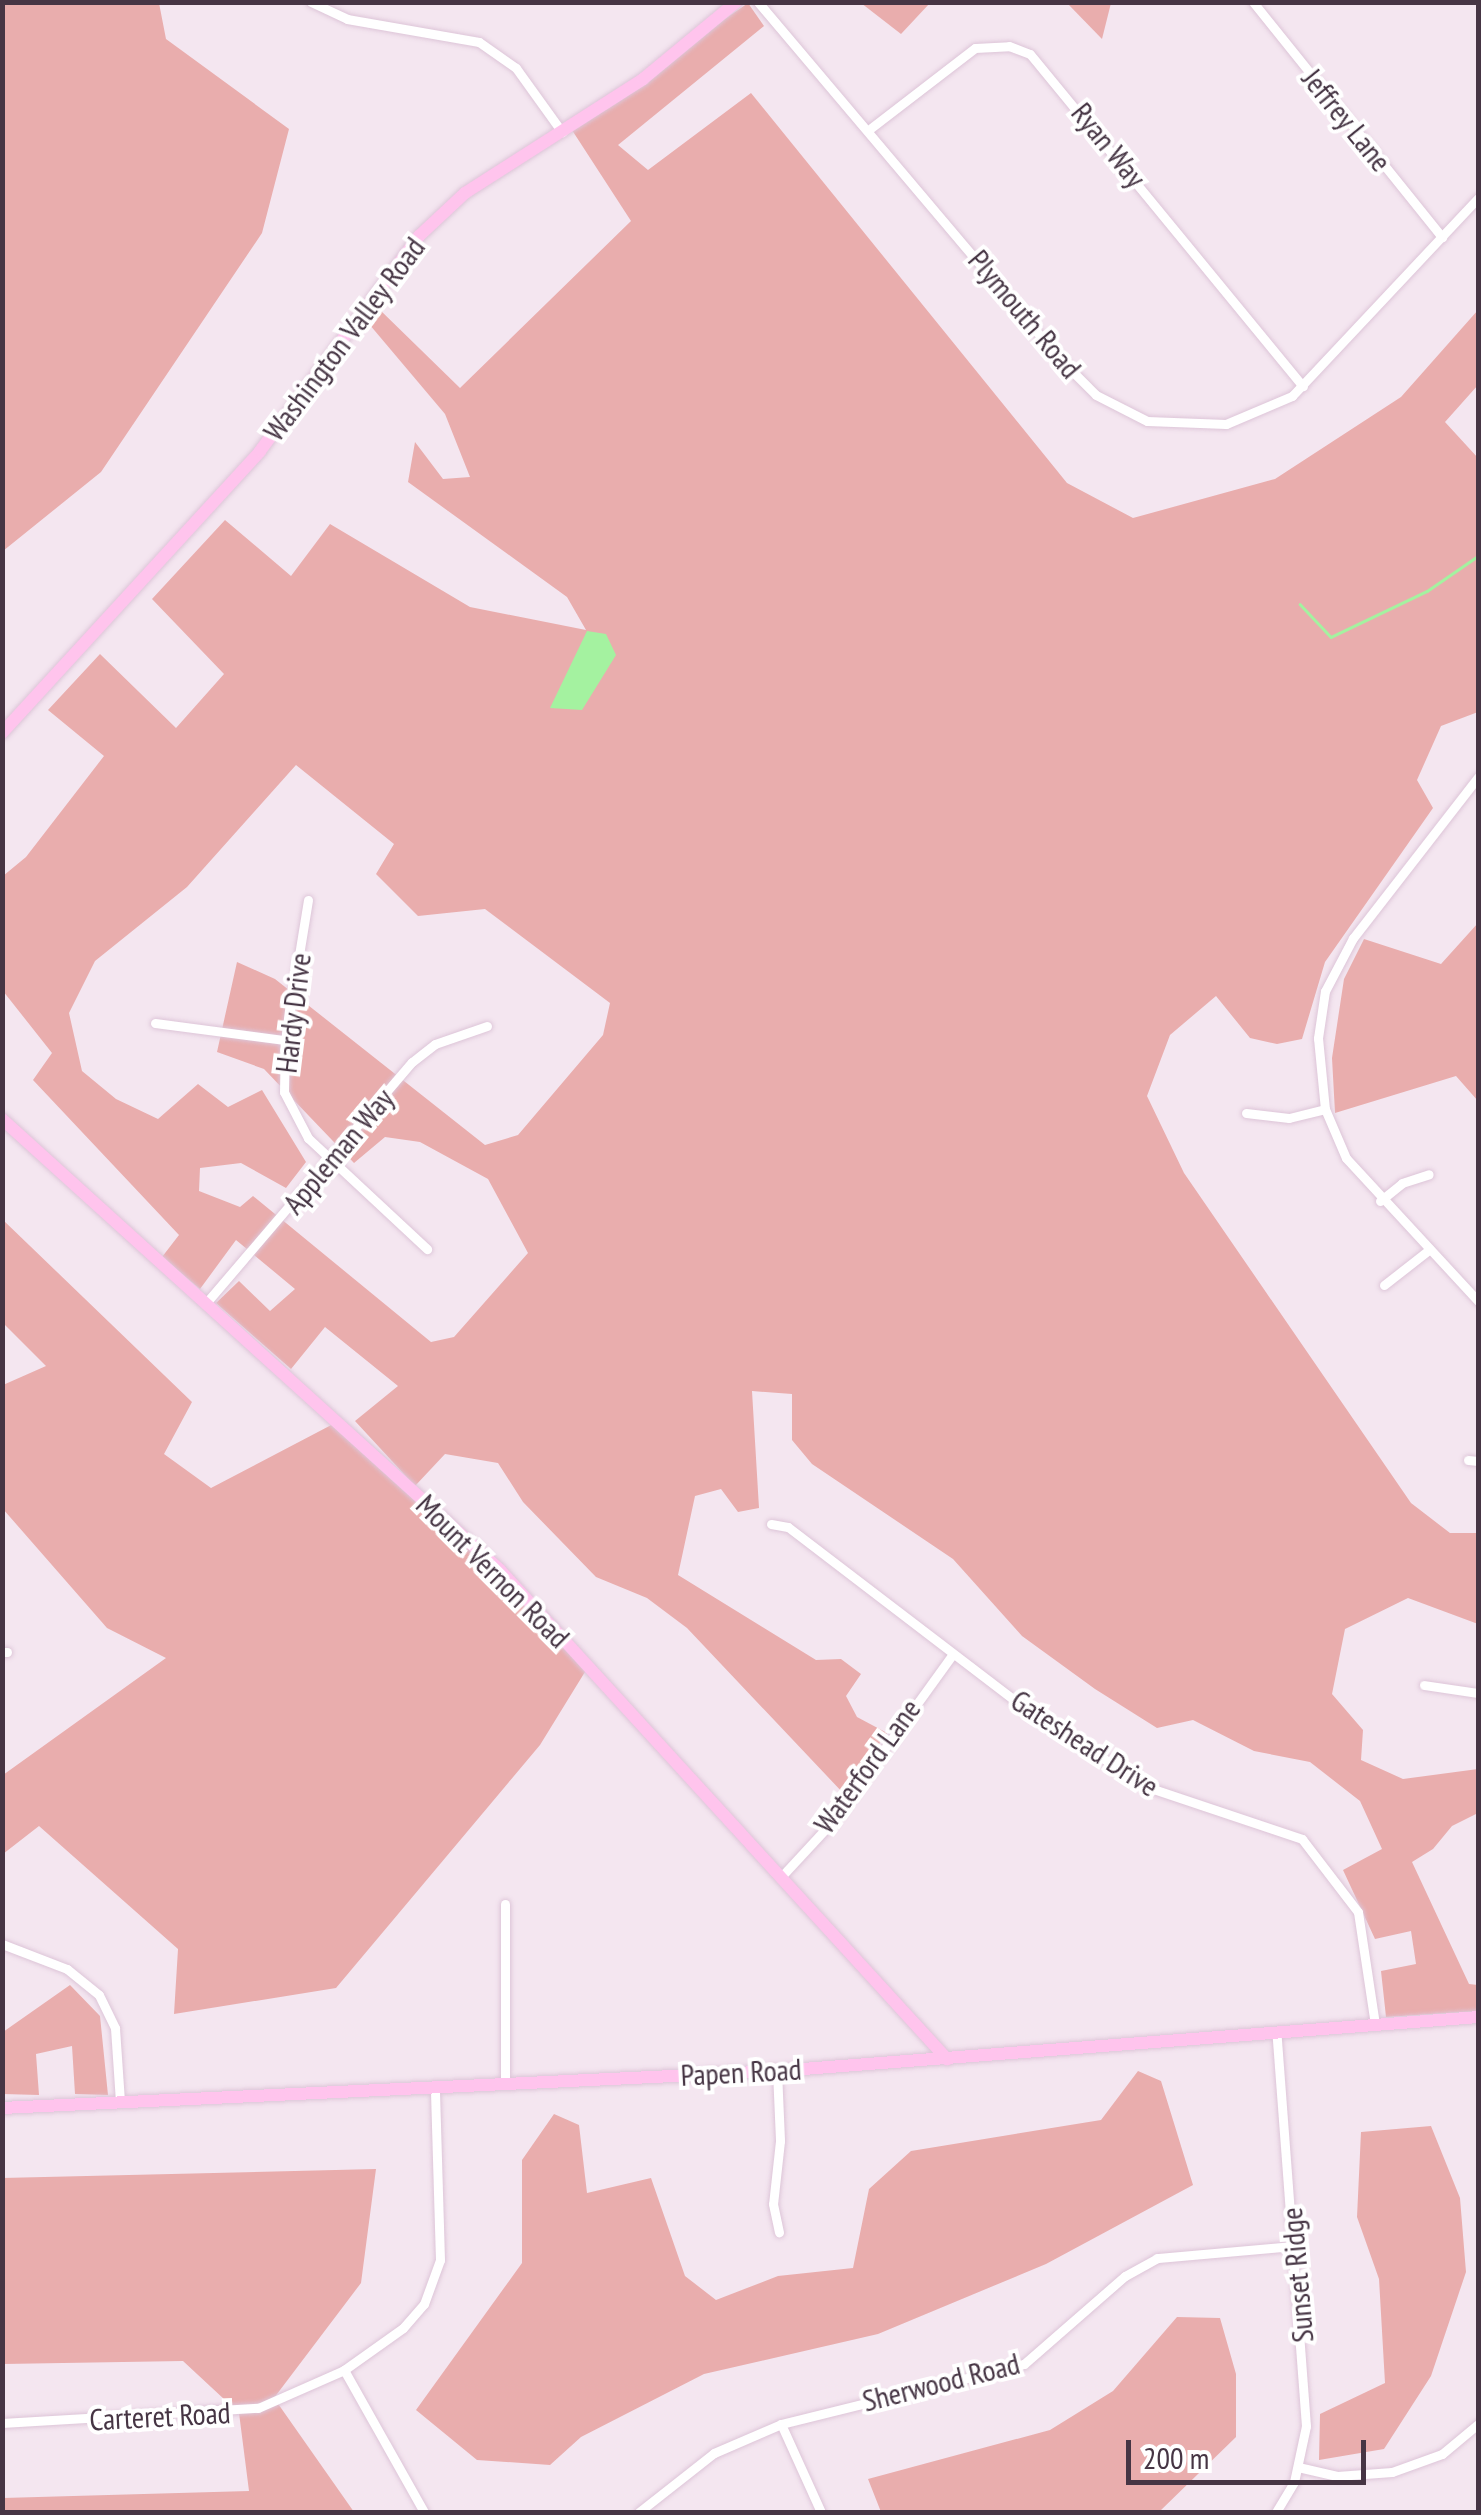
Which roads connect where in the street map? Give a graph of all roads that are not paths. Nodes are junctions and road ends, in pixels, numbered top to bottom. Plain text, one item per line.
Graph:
1 (312, 2) edge
2 (736, 2) edge
3 (758, 2) edge
4 (1252, 2) edge
5 (871, 128) junction
6 (562, 132) junction
7 (1478, 198) edge
8 (1442, 237) junction
9 (1303, 386) junction
10 (2, 733) edge
11 (1478, 777) edge
12 (308, 900) dead end
13 (155, 1023) dead end
14 (488, 1026) dead end
15 (285, 1040) junction
16 (1325, 1109) junction
17 (1246, 1113) dead end
18 (2, 1119) edge
19 (326, 1158) junction
20 (1430, 1174) dead end
21 (1380, 1201) junction
22 (427, 1249) dead end
23 (1430, 1250) junction
24 (1384, 1285) dead end
25 (1478, 1301) edge
26 (206, 1302) junction
27 (771, 1524) dead end
28 (953, 1654) junction
29 (1424, 1684) dead end
30 (1478, 1693) edge
31 (781, 1877) junction
32 (505, 1904) dead end
33 (2, 1944) edge
34 (1478, 2017) edge
35 (1375, 2024) junction
36 (919, 2029) junction
37 (1276, 2031) junction
38 (946, 2059) junction
39 (906, 2062) junction
40 (777, 2071) junction
41 (504, 2084) junction
42 (435, 2087) junction
43 (120, 2101) junction
44 (2, 2108) edge
45 (780, 2232) dead end
46 (1294, 2246) junction
47 (344, 2370) junction
48 (2, 2423) edge
49 (781, 2424) junction
50 (1478, 2424) edge
51 (1298, 2467) junction
52 (424, 2512) edge
53 (639, 2512) edge
54 (821, 2512) edge
55 (1276, 2512) edge

1 - 6 street
2 - 6 street, Washington Valley Road
3 - 5 street, Plymouth Road
4 - 8 street, Jeffrey Lane
5 - 9 street, Plymouth Road
5 - 9 street, Ryan Way
6 - 10 street, Washington Valley Road
7 - 8 street, Plymouth Road
8 - 9 street, Plymouth Road
11 - 16 street
12 - 15 street, Hardy Drive
13 - 15 street
14 - 19 street, Appleman Way
15 - 19 street, Hardy Drive
16 - 17 street
16 - 21 street
18 - 26 street, Mount Vernon Road
19 - 22 street, Hardy Drive
19 - 26 street, Appleman Way
20 - 21 street
21 - 23 street
23 - 24 street
23 - 25 street
26 - 31 street, Mount Vernon Road
27 - 28 street, Gateshead Drive
28 - 31 street, Waterford Lane
28 - 35 street, Gateshead Drive
29 - 30 street
31 - 36 street, Mount Vernon Road
32 - 41 street
33 - 43 street
34 - 35 street, Papen Road
35 - 37 street, Papen Road
36 - 38 street, Mount Vernon Road
36 - 39 street
37 - 38 street, Papen Road
37 - 46 street, Sunset Ridge
38 - 39 street, Papen Road
39 - 40 street, Papen Road
40 - 41 street, Papen Road
40 - 45 street
41 - 42 street, Papen Road
42 - 43 street, Papen Road
42 - 47 street, Carteret Road
43 - 44 street, Papen Road
46 - 49 street, Sherwood Road
46 - 51 street, Sunset Ridge
47 - 48 street, Carteret Road
47 - 52 street
49 - 53 street, Sherwood Road
49 - 54 street
50 - 51 street
51 - 55 street, Sunset Ridge

